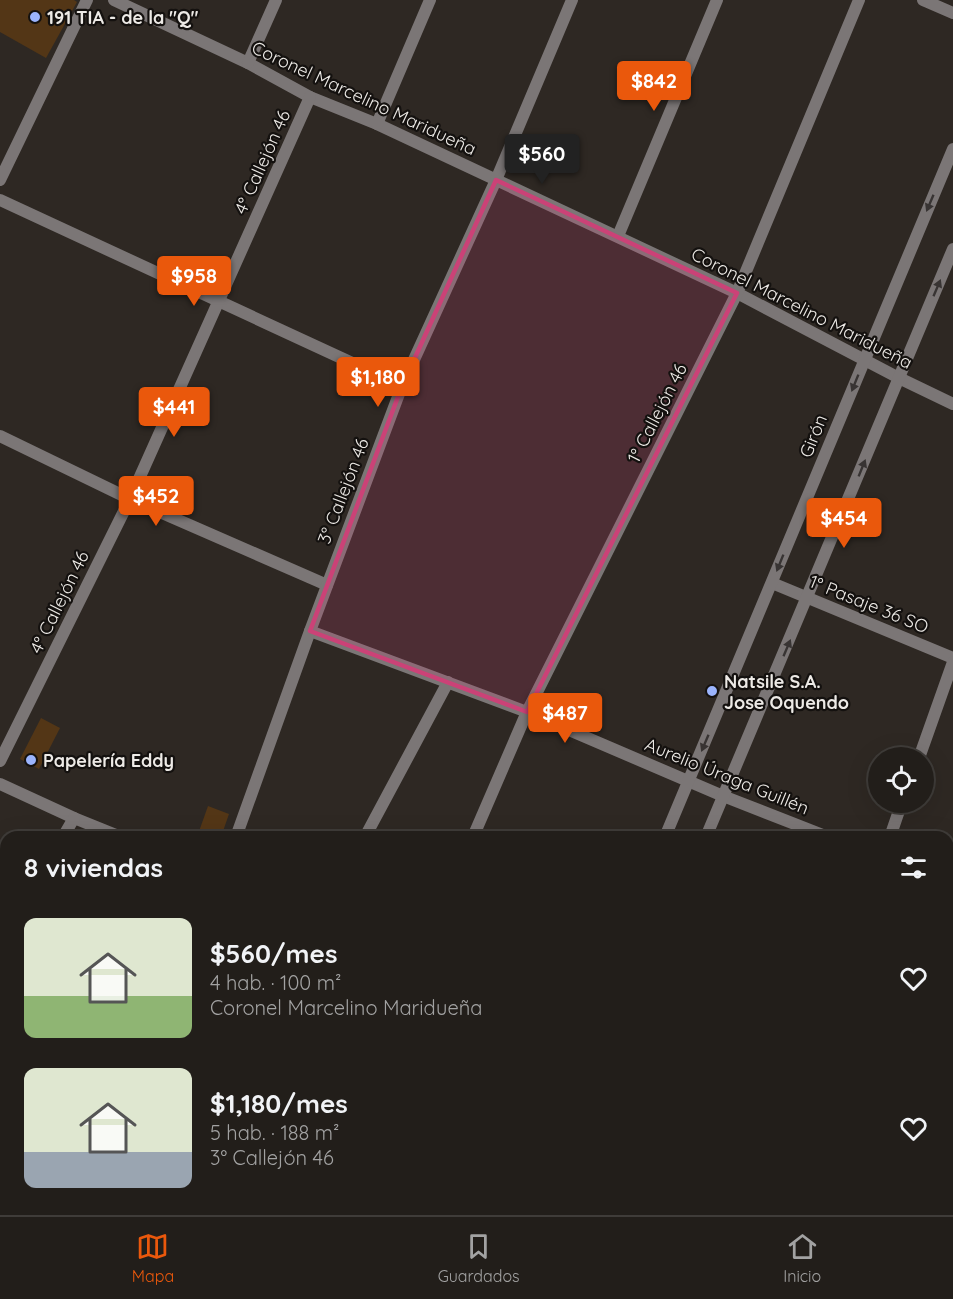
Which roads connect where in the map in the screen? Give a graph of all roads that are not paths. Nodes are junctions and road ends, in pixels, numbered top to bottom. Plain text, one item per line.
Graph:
1 (87, 0) edge
2 (114, 0) edge
3 (276, 0) edge
4 (430, 0) edge
5 (572, 0) edge
6 (717, 0) edge
7 (859, 0) edge
8 (924, 0) edge
9 (953, 13) edge
10 (248, 63) junction
11 (310, 97) junction
12 (377, 124) junction
13 (953, 149) edge
14 (0, 180) edge
15 (496, 180) junction
16 (0, 200) edge
17 (618, 236) junction
18 (953, 249) edge
19 (737, 293) junction
20 (219, 302) junction
21 (865, 359) junction
22 (899, 378) junction
23 (402, 386) junction
24 (953, 404) edge
25 (0, 436) edge
26 (130, 499) junction
27 (772, 583) junction
28 (327, 585) junction
29 (808, 599) junction
30 (310, 631) junction
31 (953, 660) edge
32 (448, 682) junction
33 (526, 712) junction
34 (922, 747) edge
35 (0, 761) edge
36 (690, 780) junction
37 (0, 784) edge
38 (723, 796) junction
39 (898, 813) edge
40 (74, 818) junction
41 (66, 831) edge
42 (105, 831) edge
43 (238, 831) edge
44 (368, 831) edge
45 (476, 831) edge
46 (668, 831) edge
47 (708, 831) edge
48 (813, 831) edge
49 (892, 831) edge

1 - 14 street
2 - 10 street, Coronel Marcelino Maridueña
3 - 10 street
4 - 12 street
5 - 15 street, 3° Callejón 46
6 - 17 street
7 - 19 street, 1° Callejón 46
8 - 9 street
10 - 11 street, Coronel Marcelino Maridueña
11 - 12 street, Coronel Marcelino Maridueña
11 - 20 street, 4° Callejón 46
12 - 15 street, Coronel Marcelino Maridueña
13 -> 21 street, Girón
15 - 17 street, Coronel Marcelino Maridueña
15 - 23 street, 3° Callejón 46
16 - 20 street
17 - 19 street, Coronel Marcelino Maridueña
22 -> 18 street
19 - 21 street, Coronel Marcelino Maridueña
19 - 33 street, 1° Callejón 46
20 - 23 street
20 - 26 street, 4° Callejón 46
21 - 22 street, Coronel Marcelino Maridueña
21 -> 27 street, Girón
22 - 24 street, Coronel Marcelino Maridueña
29 -> 22 street
23 - 28 street, 3° Callejón 46
25 - 26 street
26 - 28 street
26 - 35 street, 4° Callejón 46
27 - 29 street, 1° Pasaje 36 SO
27 -> 36 street, Girón
28 - 30 street, 3° Callejón 46
29 - 31 street, 1° Pasaje 36 SO
38 -> 29 street
30 - 32 street, Aurelio Úraga Guillén
30 - 43 street, 3° Callejón 46
31 - 34 street
32 - 33 street, Aurelio Úraga Guillén
32 - 44 street
33 - 36 street, Aurelio Úraga Guillén
33 - 45 street, 1° Callejón 46
36 - 38 street, Aurelio Úraga Guillén
36 - 46 street, Girón
37 - 40 street
38 - 47 street
38 - 48 street, Aurelio Úraga Guillén
39 - 49 street
40 - 41 street
40 - 42 street

